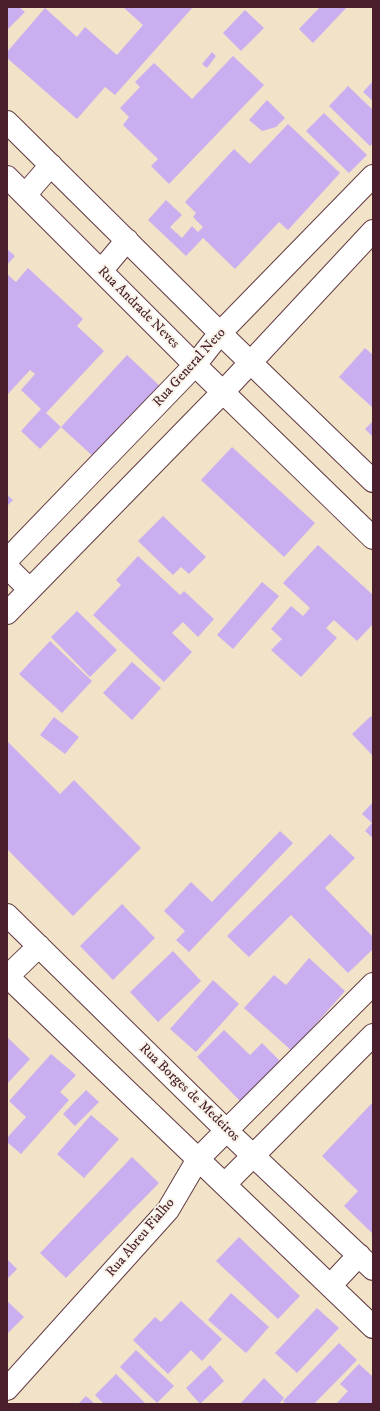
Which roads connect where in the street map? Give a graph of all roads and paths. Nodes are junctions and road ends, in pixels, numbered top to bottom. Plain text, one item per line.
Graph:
1 (7, 122) edge
2 (51, 165) junction
3 (373, 176) edge
4 (7, 177) edge
5 (25, 195) junction
6 (373, 231) edge
7 (126, 240) junction
8 (101, 271) junction
9 (220, 333) junction
10 (250, 362) junction
11 (195, 364) junction
12 (223, 392) junction
13 (373, 481) edge
14 (373, 538) edge
15 (7, 560) edge
16 (7, 567) edge
17 (29, 589) junction
18 (7, 613) edge
19 (7, 915) edge
20 (38, 946) junction
21 (7, 976) edge
22 (373, 984) edge
23 (373, 1035) edge
24 (227, 1131) junction
25 (253, 1156) junction
26 (198, 1159) junction
27 (225, 1184) junction
28 (366, 1262) edge
29 (330, 1286) junction
30 (373, 1327) edge
31 (7, 1389) edge

1 - 2 street
2 - 5 street
2 - 7 street
3 - 9 street, Rua General Neto
4 - 5 street, Rua Andrade Neves
5 - 8 street, Rua Andrade Neves
6 - 10 street
7 - 8 street
7 - 9 street
8 - 11 street, Rua Andrade Neves
9 - 10 street
9 - 11 street, Rua General Neto
10 - 12 street
10 - 13 street
11 - 12 street, Rua Andrade Neves
11 - 15 street, Rua General Neto
12 - 14 street, Rua Andrade Neves
12 - 17 street
16 - 17 street
17 - 18 street
19 - 20 street, Rua Borges de Medeiros
20 - 21 street
20 - 24 street, Rua Borges de Medeiros
21 - 26 street
22 - 24 street, Rua Abreu Fialho
23 - 25 street
24 - 25 street, Rua Borges de Medeiros
24 - 26 street, Rua Abreu Fialho
25 - 27 street
25 - 28 street, Rua Borges de Medeiros
26 - 27 street
26 - 31 street, Rua Abreu Fialho
27 - 29 street
28 - 29 street
29 - 30 street

